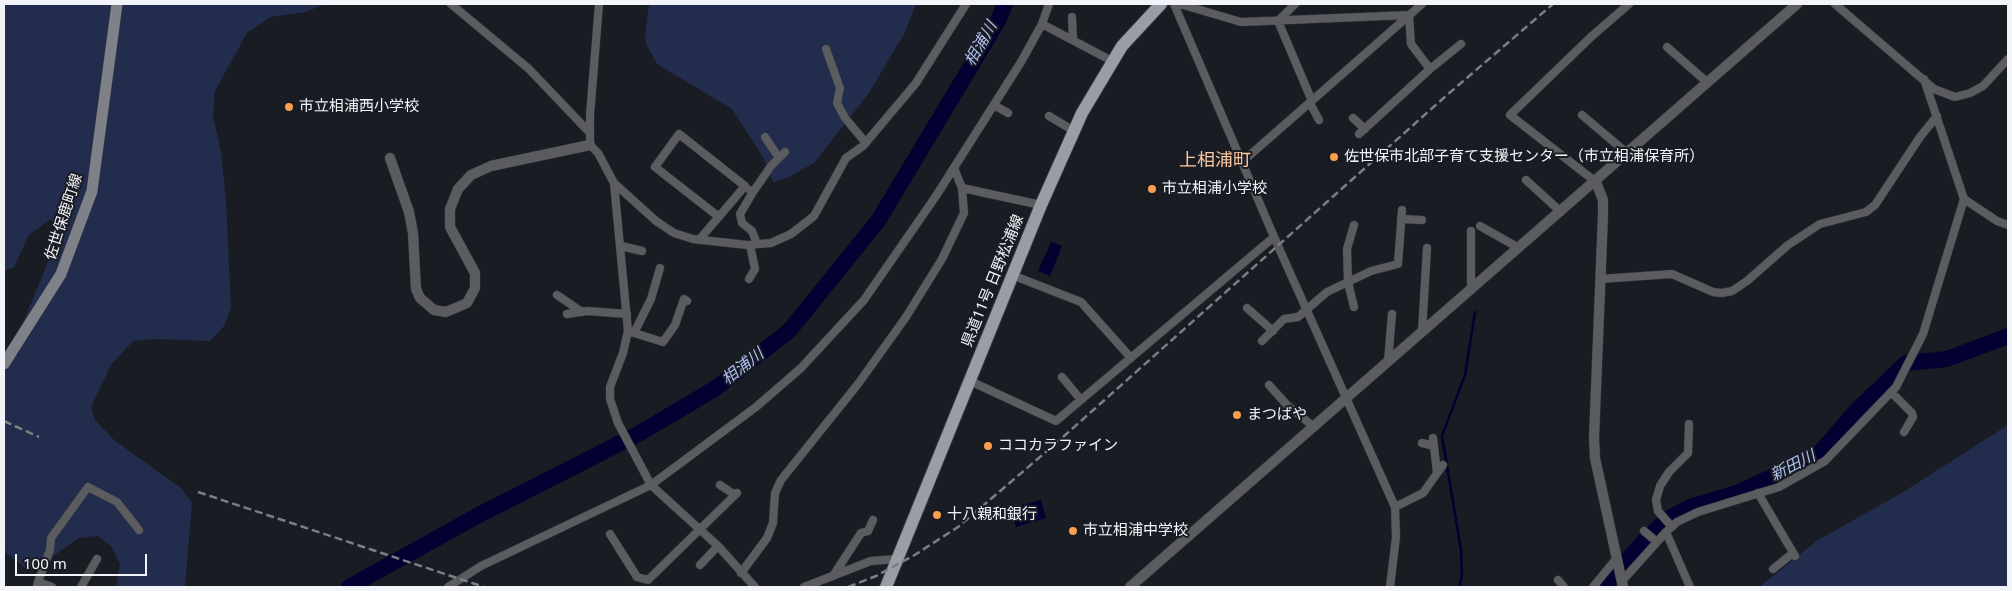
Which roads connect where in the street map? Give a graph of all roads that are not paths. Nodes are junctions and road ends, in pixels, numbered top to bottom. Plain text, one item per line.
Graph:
1 (117, 4) edge
2 (451, 4) edge
3 (599, 4) edge
4 (966, 4) edge
5 (1049, 4) edge
6 (1161, 4) edge
7 (1174, 4) edge
8 (1180, 4) edge
9 (1296, 4) edge
10 (1422, 4) edge
11 (1629, 4) edge
12 (1798, 4) edge
13 (1835, 4) edge
14 (1409, 15) junction
15 (1072, 17) dead end
16 (1278, 21) junction
17 (1042, 24) junction
18 (1073, 39) junction
19 (1461, 44) dead end
20 (1667, 47) dead end
21 (826, 49) dead end
22 (2008, 59) edge
23 (1112, 61) junction
24 (1430, 69) junction
25 (1924, 79) junction
26 (1708, 83) junction
27 (1311, 102) junction
28 (994, 105) junction
29 (1008, 113) dead end
30 (1049, 116) dead end
31 (1582, 116) dead end
32 (1937, 116) junction
33 (1354, 118) dead end
34 (1319, 120) dead end
35 (1074, 131) junction
36 (590, 133) junction
37 (765, 136) dead end
38 (866, 143) junction
39 (590, 145) junction
40 (785, 152) dead end
41 (1628, 154) junction
42 (390, 158) dead end
43 (779, 158) junction
44 (1242, 162) junction
45 (954, 168) junction
46 (1526, 180) dead end
47 (1596, 182) junction
48 (614, 184) junction
49 (745, 186) junction
50 (962, 188) junction
51 (753, 192) junction
52 (1964, 199) junction
53 (1041, 205) junction
54 (1402, 210) dead end
55 (1561, 212) junction
56 (719, 217) junction
57 (1401, 219) junction
58 (1422, 220) dead end
59 (2008, 225) edge
60 (1480, 226) dead end
61 (1356, 228) dead end
62 (1471, 231) dead end
63 (1274, 237) junction
64 (699, 240) junction
65 (753, 245) junction
66 (621, 246) junction
67 (1427, 248) dead end
68 (1519, 248) junction
69 (642, 251) dead end
70 (660, 268) dead end
71 (1012, 275) junction
72 (749, 279) dead end
73 (1600, 279) junction
74 (1348, 282) junction
75 (1471, 289) junction
76 (557, 295) dead end
77 (687, 301) dead end
78 (1354, 307) dead end
79 (1247, 308) dead end
80 (1306, 309) junction
81 (582, 312) junction
82 (567, 314) dead end
83 (627, 314) junction
84 (1392, 314) dead end
85 (1272, 331) junction
86 (631, 332) junction
87 (1422, 332) junction
88 (1262, 341) dead end
89 (1130, 358) junction
90 (1388, 362) junction
91 (4, 364) edge
92 (1062, 377) dead end
93 (970, 381) junction
94 (1269, 385) dead end
95 (1891, 392) junction
96 (1346, 399) junction
97 (1081, 400) junction
98 (1689, 424) dead end
99 (1314, 427) junction
100 (1904, 432) dead end
101 (1422, 443) dead end
102 (1443, 465) dead end
103 (1437, 473) junction
104 (649, 482) junction
105 (720, 485) dead end
106 (1758, 494) junction
107 (1395, 507) junction
108 (872, 520) dead end
109 (1670, 528) junction
110 (700, 529) junction
111 (139, 530) dead end
112 (1644, 531) dead end
113 (610, 534) dead end
114 (1657, 542) junction
115 (718, 546) junction
116 (97, 559) dead end
117 (897, 559) junction
118 (1617, 562) junction
119 (700, 564) dead end
120 (1773, 569) dead end
121 (742, 572) junction
122 (833, 576) junction
123 (1558, 580) dead end
124 (1622, 581) edge
125 (37, 585) edge
126 (52, 587) edge
127 (81, 587) edge
128 (448, 587) edge
129 (755, 587) edge
130 (804, 587) edge
131 (886, 587) edge
132 (1130, 587) edge
133 (1390, 587) edge
134 (1564, 587) edge
135 (1593, 587) edge
136 (1690, 587) edge

1 - 91 main road, 佐世保鹿町線
2 - 36 street
3 - 36 street
4 - 38 street
5 - 17 street
6 - 23 main road, 県道11号 日野松浦線
7 - 44 street
8 - 16 street
9 - 16 street
10 - 14 street
11 - 47 street
12 - 26 street
13 - 25 street
14 - 16 street
14 - 24 street
14 - 27 street
15 - 18 street
16 - 27 street
17 - 18 street
17 - 28 street
18 - 23 street
19 - 24 street
20 - 26 street
21 - 38 street
22 - 25 street
23 - 35 main road, 県道11号 日野松浦線
24 - 33 street
25 - 32 street
26 - 41 street
27 - 34 street
27 - 44 street
28 - 29 street
28 - 45 street
30 - 35 street
31 - 41 street
32 - 52 street
32 - 73 street
35 - 53 main road, 県道11号 日野松浦線
36 - 39 street
37 - 43 street
38 - 65 street
39 - 42 street
39 - 48 street
40 - 43 street
41 - 47 street
43 - 51 street
44 - 63 street
45 - 50 street
45 - 104 street
46 - 55 street
47 - 55 street
47 - 73 street
48 - 64 street
48 - 66 street
49 - 51 street
49 - 56 street
49 - 56 street
50 - 53 street
50 - 121 street
51 - 65 street
52 - 59 street
52 - 95 street
53 - 71 main road, 県道11号 日野松浦線
54 - 57 street
55 - 68 street
56 - 64 street
57 - 58 street
57 - 74 street
60 - 68 street
61 - 74 street
62 - 75 street
63 - 80 street
63 - 89 street
64 - 65 street
65 - 72 street
66 - 69 street
66 - 83 street
67 - 87 street
68 - 75 street
70 - 86 street
71 - 89 street
71 - 93 main road, 県道11号 日野松浦線
73 - 118 street
74 - 78 street
74 - 80 street
75 - 87 street
76 - 81 street
77 - 86 street
79 - 85 street
80 - 85 street
80 - 96 street
81 - 82 street
81 - 83 street
83 - 86 street
84 - 90 street
85 - 88 street
86 - 104 street
87 - 90 street
89 - 97 street
90 - 96 street
92 - 97 street
93 - 97 street
93 - 117 main road, 県道11号 日野松浦線
94 - 99 street
95 - 100 street
95 - 106 street
96 - 99 street
96 - 107 street
98 - 109 street
99 - 132 street
101 - 103 street
102 - 103 street
103 - 107 street
104 - 110 street
104 - 128 street
105 - 110 street
106 - 109 street
106 - 120 street
107 - 133 street
108 - 122 street
109 - 114 street
109 - 136 street
110 - 113 street
110 - 115 street
111 - 125 street
112 - 114 street
114 - 124 street
115 - 119 street
115 - 121 street
116 - 127 street
117 - 122 street
117 - 131 main road, 県道11号 日野松浦線
118 - 124 street
118 - 135 street
121 - 129 street
122 - 130 street
123 - 134 street
125 - 126 street

